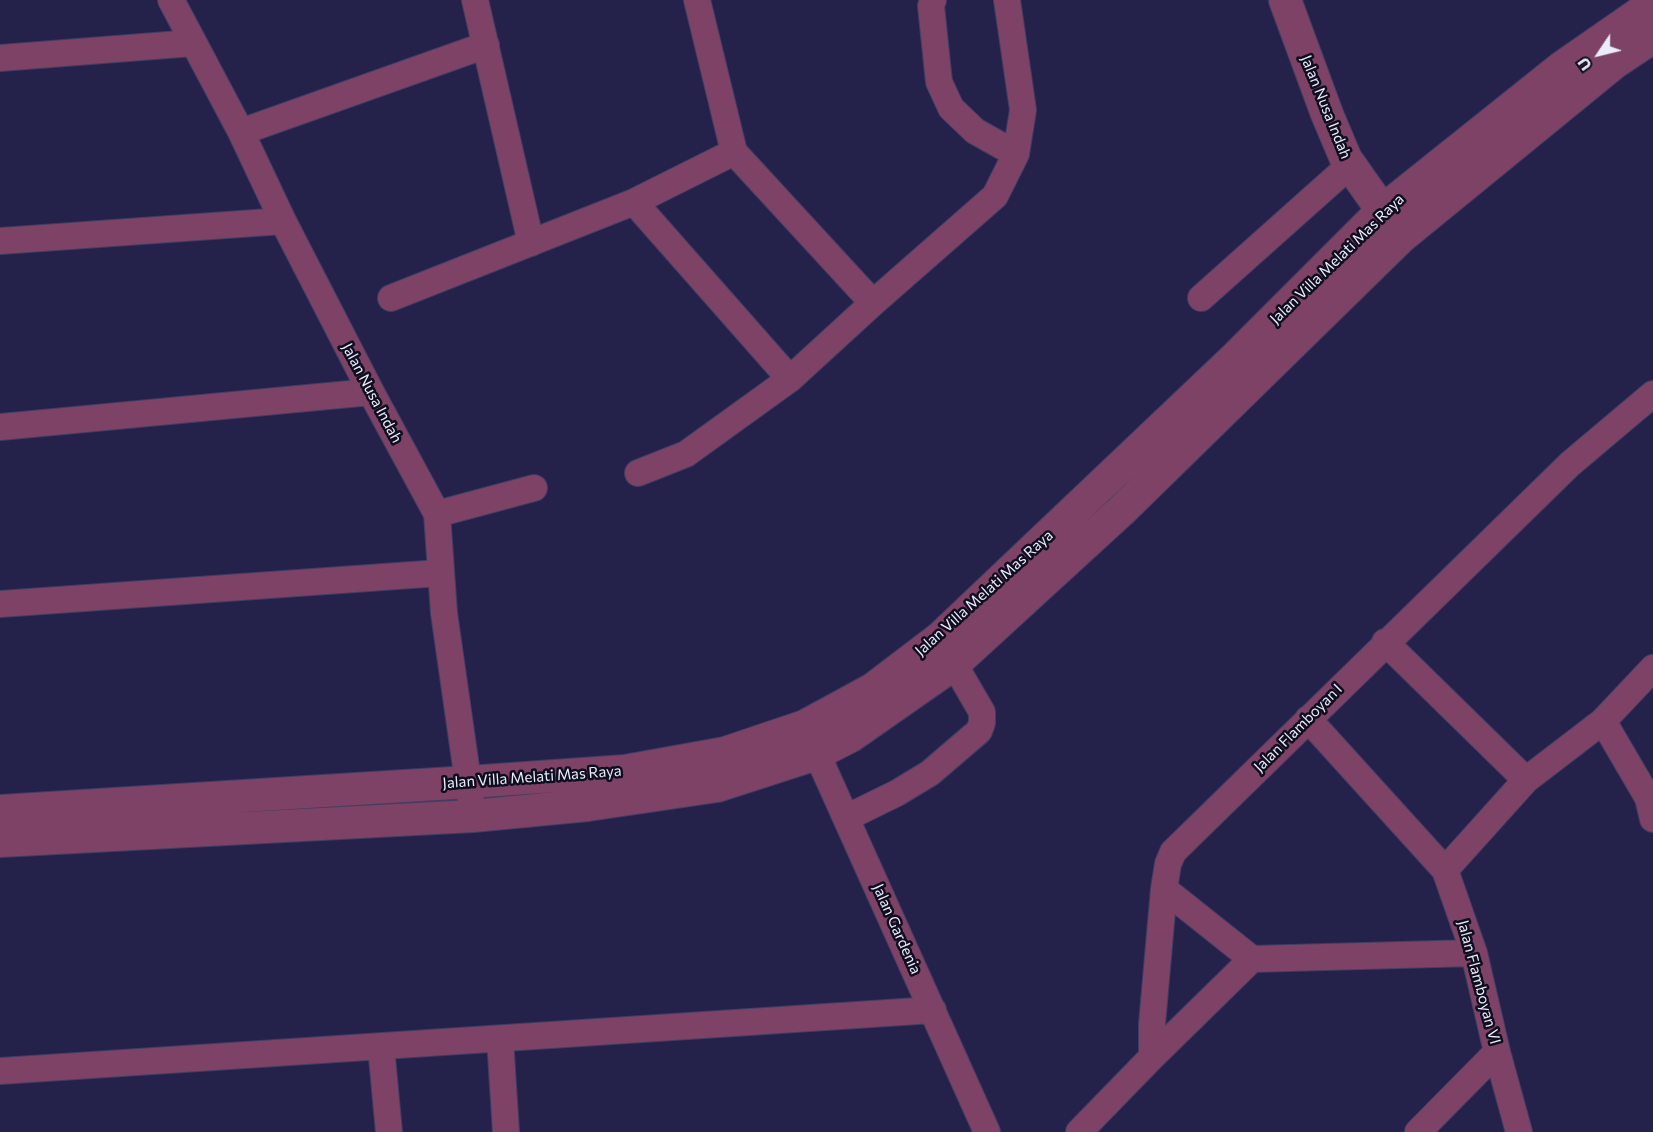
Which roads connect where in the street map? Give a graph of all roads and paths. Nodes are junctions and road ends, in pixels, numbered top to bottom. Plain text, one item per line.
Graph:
1 (171, 0) edge
2 (475, 0) edge
3 (696, 0) edge
4 (933, 0) edge
5 (1007, 0) edge
6 (1285, 0) edge
7 (1653, 4) edge
8 (1653, 37) edge
9 (193, 43) junction
10 (486, 45) junction
11 (0, 58) edge
12 (241, 132) junction
13 (734, 152) junction
14 (1016, 154) junction
15 (1349, 166) junction
16 (634, 202) junction
17 (1382, 211) junction
18 (283, 221) junction
19 (1401, 237) junction
20 (0, 241) edge
21 (531, 243) junction
22 (391, 298) dead end
23 (1201, 298) dead end
24 (873, 303) junction
25 (790, 379) junction
26 (371, 392) junction
27 (1653, 394) edge
28 (0, 428) edge
29 (638, 472) dead end
30 (534, 488) dead end
31 (437, 514) junction
32 (440, 573) junction
33 (0, 604) edge
34 (1385, 642) junction
35 (954, 664) junction
36 (1653, 668) edge
37 (1308, 719) junction
38 (1603, 721) junction
39 (811, 740) junction
40 (1526, 780) junction
41 (469, 782) junction
42 (0, 811) edge
43 (473, 816) junction
44 (846, 818) junction
45 (1653, 819) edge
46 (0, 841) edge
47 (1445, 870) junction
48 (1164, 889) junction
49 (1474, 952) junction
50 (1252, 960) junction
51 (933, 1010) junction
52 (500, 1039) junction
53 (381, 1047) junction
54 (1497, 1052) junction
55 (1152, 1057) junction
56 (0, 1071) edge
57 (389, 1132) edge
58 (506, 1132) edge
59 (987, 1132) edge
60 (1079, 1132) edge
61 (1418, 1132) edge
62 (1519, 1132) edge

1 - 9 street, Jalan Nusa Indah
2 - 10 street
3 - 13 street
4 - 14 street
5 - 14 street
6 - 15 street, Jalan Nusa Indah
7 - 17 street, Jalan Villa Melati Mas Raya
8 - 19 street, Jalan Villa Melati Mas Raya
9 - 11 street
9 - 12 street, Jalan Nusa Indah
10 - 12 street
10 - 21 street
12 - 18 street, Jalan Nusa Indah
13 - 16 street
13 - 24 street
14 - 24 street
15 - 17 street, Jalan Nusa Indah
15 - 23 street
16 - 21 street
16 - 25 street
17 - 19 street, Jalan Nusa Indah
17 - 39 street, Jalan Villa Melati Mas Raya
18 - 20 street
18 - 26 street, Jalan Nusa Indah
19 - 35 street, Jalan Villa Melati Mas Raya
21 - 22 street
24 - 25 street
25 - 29 street
26 - 28 street
26 - 31 street, Jalan Nusa Indah
27 - 34 street, Jalan Flamboyan I
30 - 31 street
31 - 32 street, Jalan Nusa Indah
32 - 33 street
32 - 41 street, Jalan Nusa Indah
34 - 37 street, Jalan Flamboyan I
34 - 40 street
35 - 39 street, Jalan Villa Melati Mas Raya
35 - 44 street
36 - 38 street
37 - 47 street
37 - 48 street, Jalan Flamboyan I
38 - 40 street
38 - 45 street
39 - 41 street, Jalan Villa Melati Mas Raya
39 - 43 street, Jalan Villa Melati Mas Raya
39 - 44 street, Jalan Gardenia
40 - 47 street
41 - 42 street, Jalan Villa Melati Mas Raya
41 - 43 street, Jalan Nusa Indah
43 - 46 street, Jalan Villa Melati Mas Raya
44 - 51 street, Jalan Gardenia
47 - 49 street, Jalan Flamboyan VI
48 - 50 street
48 - 55 street, Jalan Flamboyan I
49 - 50 street
49 - 54 street, Jalan Flamboyan VI
50 - 55 street
51 - 52 street
51 - 59 street, Jalan Gardenia
52 - 53 street
52 - 58 street
53 - 56 street
53 - 57 street
54 - 61 street
54 - 62 street, Jalan Flamboyan VI
55 - 60 street

